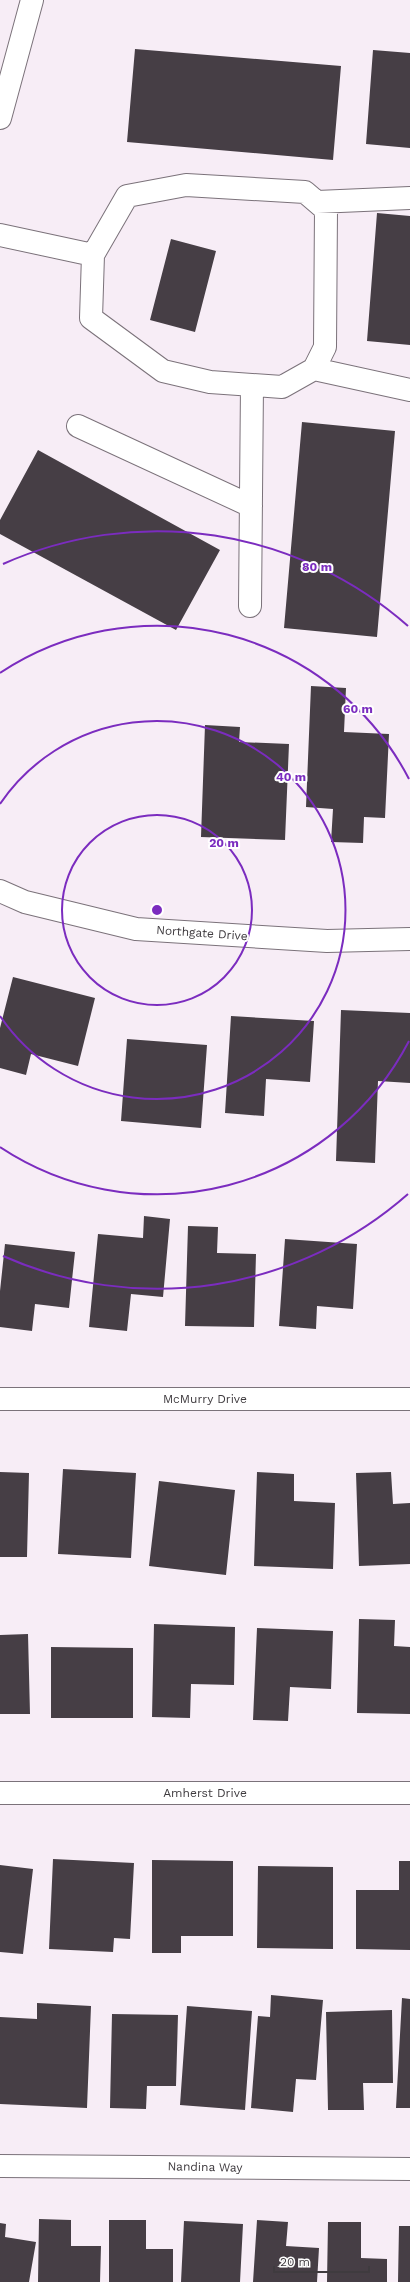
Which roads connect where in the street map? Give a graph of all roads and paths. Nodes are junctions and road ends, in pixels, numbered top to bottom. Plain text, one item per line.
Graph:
1 (32, 0) edge
2 (0, 118) edge
3 (410, 198) edge
4 (317, 202) junction
5 (0, 235) edge
6 (93, 256) junction
7 (314, 369) junction
8 (252, 385) junction
9 (410, 390) edge
10 (78, 426) dead end
11 (251, 506) junction
12 (250, 606) dead end
13 (0, 890) edge
14 (410, 939) edge
15 (0, 1399) edge
16 (410, 1399) edge
17 (0, 1793) edge
18 (410, 1793) edge
19 (0, 2166) edge
20 (410, 2169) edge

1 - 2 street
3 - 4 street
4 - 6 street
4 - 7 street
5 - 6 street
6 - 8 street
7 - 8 street
7 - 9 street
8 - 11 street
10 - 11 street
11 - 12 street
13 - 14 street, Northgate Drive
15 - 16 street, McMurry Drive
17 - 18 street, Amherst Drive
19 - 20 street, Nandina Way

